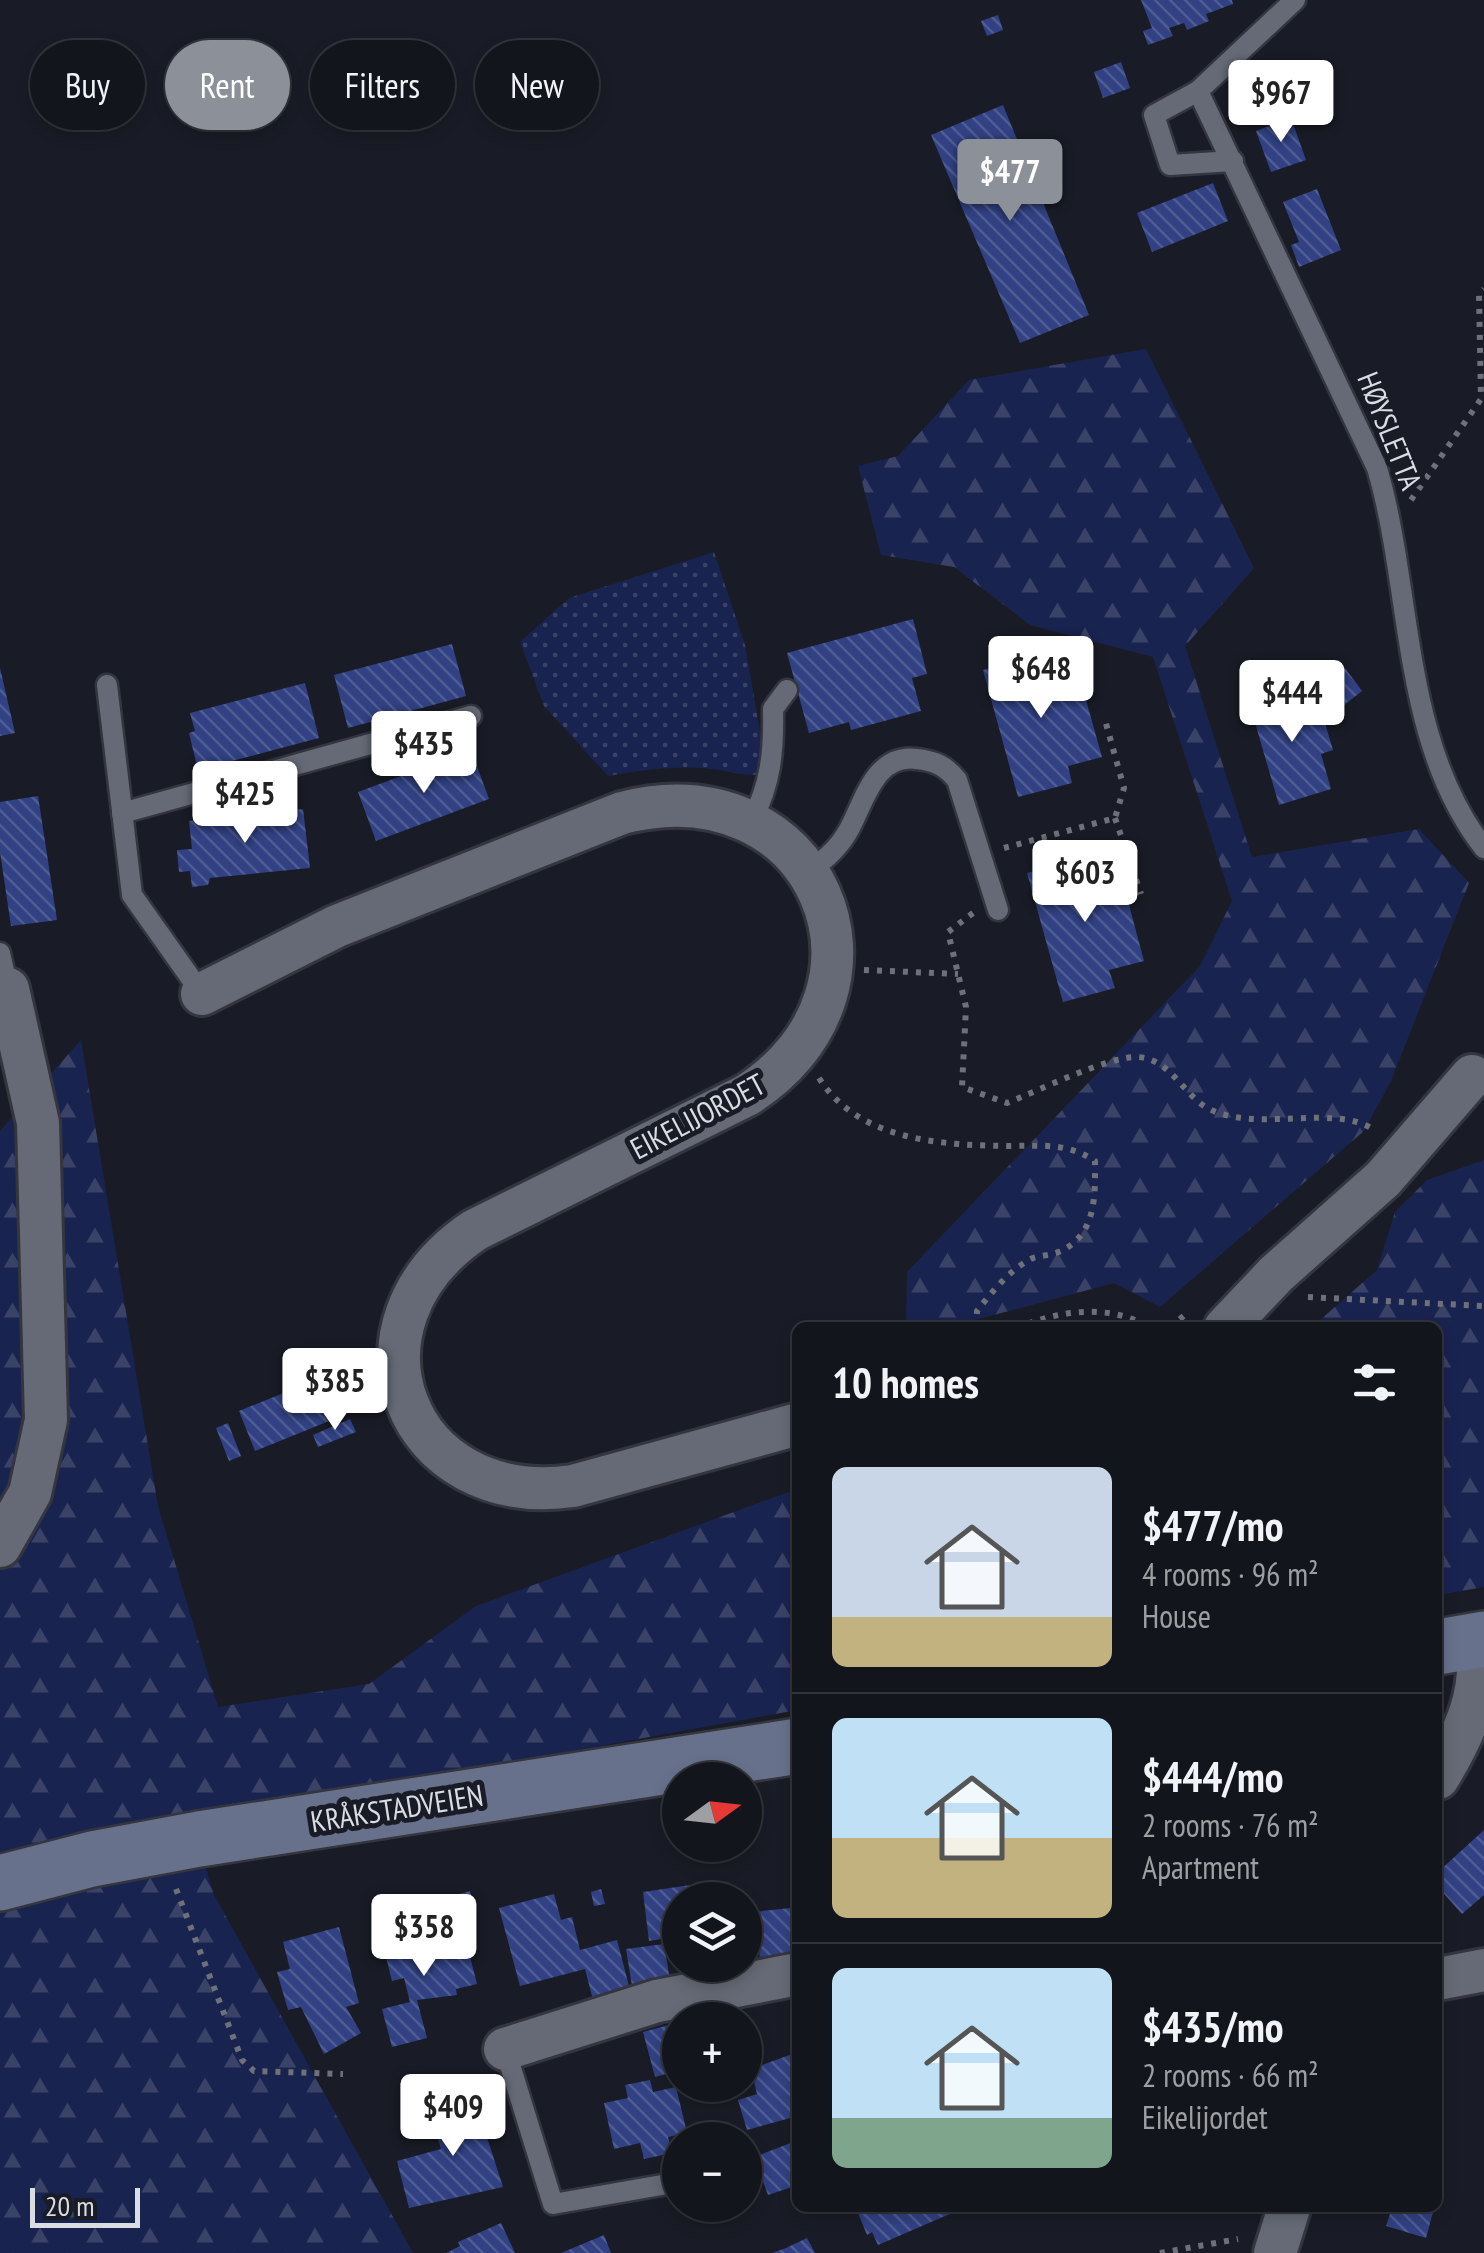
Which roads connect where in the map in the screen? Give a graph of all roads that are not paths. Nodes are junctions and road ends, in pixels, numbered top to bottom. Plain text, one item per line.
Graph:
1 (1295, 0) edge
2 (1198, 91) junction
3 (1234, 160) junction
4 (107, 684) dead end
5 (788, 690) dead end
6 (471, 716) dead end
7 (122, 813) junction
8 (752, 822) junction
9 (1484, 848) edge
10 (808, 872) junction
11 (996, 904) road end
12 (3, 977) edge
13 (202, 994) joint
14 (1472, 1076) dead end
15 (1231, 1322) edge
16 (792, 1426) edge
17 (0, 1546) edge
18 (1466, 1642) edge
19 (792, 1747) edge
20 (1442, 1770) edge
21 (0, 1883) edge
22 (1484, 1970) edge
23 (792, 1975) edge
24 (1442, 1978) edge
25 (505, 2049) joint
26 (662, 2185) edge

1 - 2 lane
2 - 3 lane, HØYSLETTA
2 - 3 lane
3 - 9 lane, HØYSLETTA
4 - 7 lane, EIKELIJORDET
5 - 8 lane
6 - 7 lane
7 - 13 lane, EIKELIJORDET
8 - 10 street, EIKELIJORDET
8 - 13 street, EIKELIJORDET
10 - 11 lane
10 - 16 street, EIKELIJORDET
12 - 17 street
14 - 15 street
18 - 20 street
19 - 21 main road, KRÅKSTADVEIEN
22 - 24 street
23 - 25 street
25 - 26 lane

